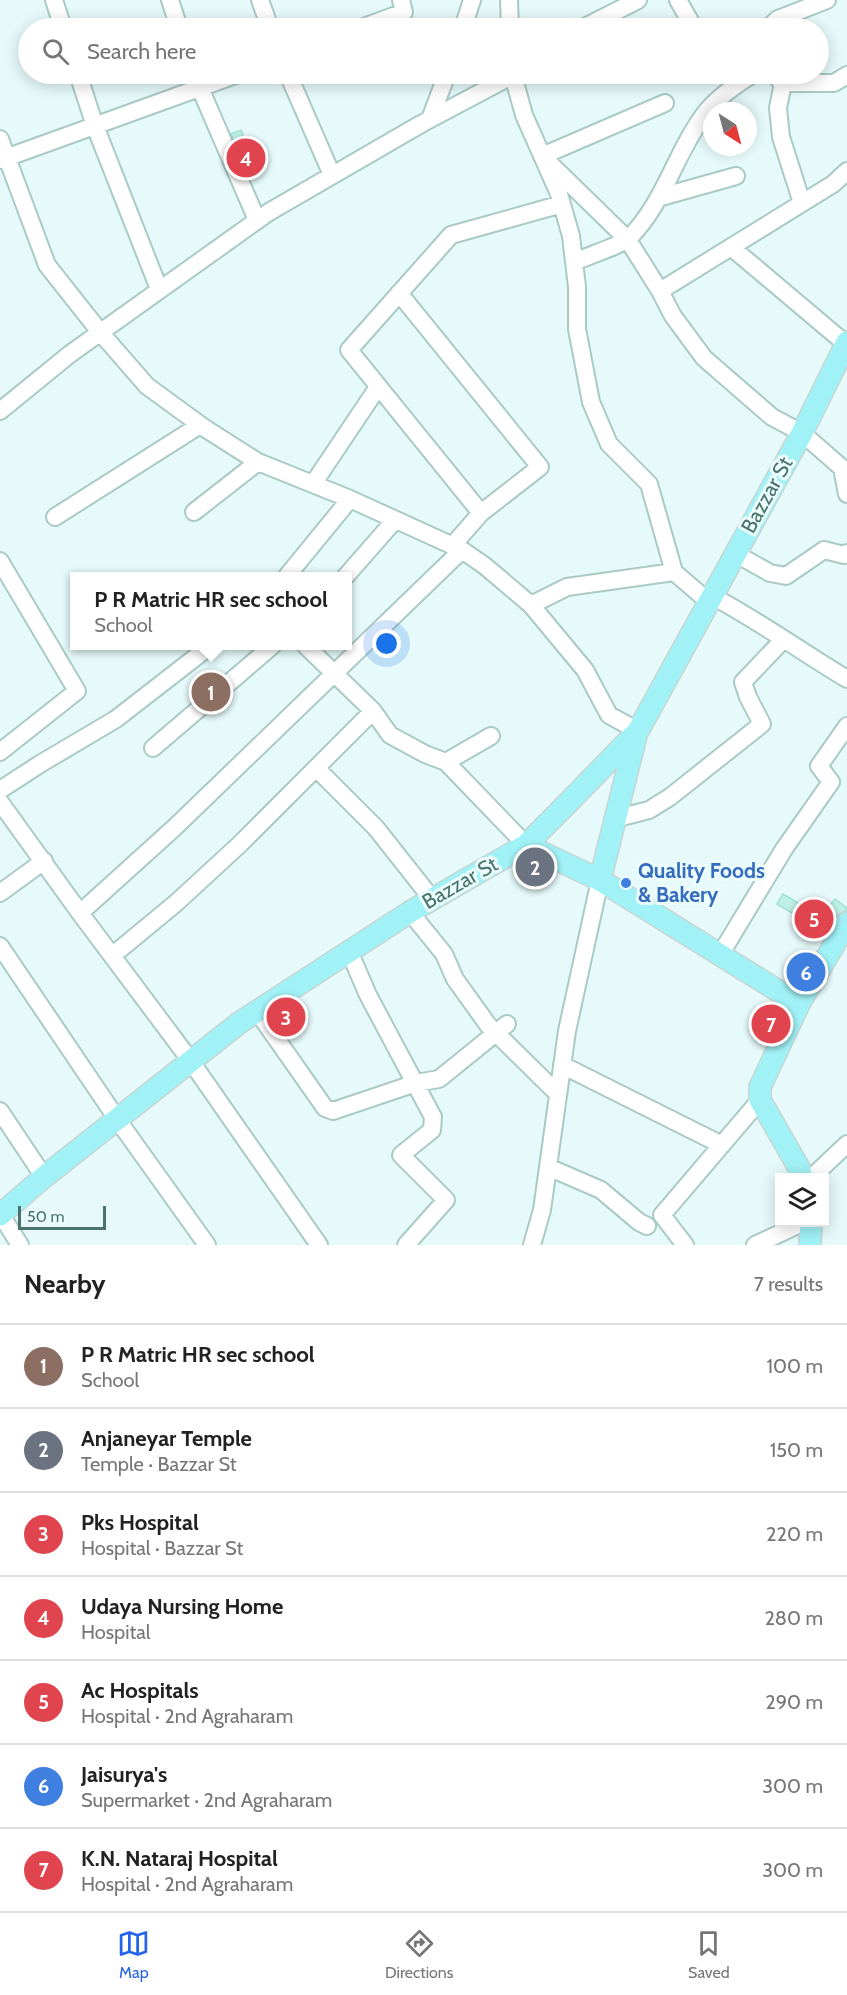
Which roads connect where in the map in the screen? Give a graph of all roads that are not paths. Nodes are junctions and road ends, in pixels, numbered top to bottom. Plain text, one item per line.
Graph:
1 (54, 0) edge
2 (170, 0) edge
3 (260, 0) edge
4 (401, 0) edge
5 (471, 0) edge
6 (508, 0) edge
7 (638, 0) edge
8 (827, 0) edge
9 (680, 1) edge
10 (60, 18) edge
11 (176, 18) edge
12 (266, 18) edge
13 (388, 18) edge
14 (466, 18) edge
15 (509, 18) edge
16 (603, 18) edge
17 (689, 18) edge
18 (781, 18) edge
19 (847, 75) edge
20 (829, 82) edge
21 (81, 84) edge
22 (189, 84) edge
23 (197, 84) edge
24 (292, 84) edge
25 (443, 84) edge
26 (495, 84) edge
27 (516, 84) edge
28 (738, 84) edge
29 (778, 84) edge
30 (665, 103) dead end
31 (430, 119) junction
32 (95, 126) junction
33 (0, 139) edge
34 (542, 156) junction
35 (4, 159) edge
36 (847, 171) edge
37 (332, 175) junction
38 (736, 176) dead end
39 (661, 197) junction
40 (801, 203) junction
41 (562, 204) junction
42 (257, 220) junction
43 (628, 240) junction
44 (731, 247) junction
45 (574, 262) junction
46 (159, 289) junction
47 (660, 291) junction
48 (399, 293) junction
49 (100, 332) junction
50 (846, 343) edge
51 (378, 387) junction
52 (2, 404) edge
53 (200, 425) junction
54 (802, 433) junction
55 (258, 462) junction
56 (845, 467) edge
57 (313, 484) junction
58 (847, 494) edge
59 (350, 498) junction
60 (194, 512) dead end
61 (481, 513) junction
62 (55, 517) dead end
63 (395, 520) junction
64 (457, 548) junction
65 (847, 553) edge
66 (736, 554) junction
67 (0, 561) edge
68 (290, 572) edge
69 (350, 572) edge
70 (674, 572) junction
71 (711, 599) junction
72 (531, 605) junction
73 (783, 640) junction
74 (204, 650) edge
75 (266, 650) edge
76 (311, 650) edge
77 (334, 674) junction
78 (847, 679) edge
79 (373, 711) junction
80 (846, 729) edge
81 (638, 731) junction
82 (491, 736) dead end
83 (153, 748) dead end
84 (0, 752) edge
85 (446, 762) junction
86 (316, 768) junction
87 (0, 790) edge
88 (0, 802) edge
89 (614, 819) junction
90 (526, 844) junction
91 (44, 861) junction
92 (600, 880) junction
93 (0, 893) edge
94 (432, 899) junction
95 (410, 912) junction
96 (80, 913) junction
97 (847, 923) edge
98 (0, 946) edge
99 (350, 951) junction
100 (112, 955) junction
101 (720, 955) junction
102 (799, 1004) junction
103 (257, 1011) junction
104 (502, 1029) junction
105 (190, 1060) junction
106 (562, 1065) junction
107 (416, 1083) junction
108 (558, 1094) junction
109 (760, 1100) junction
110 (0, 1111) edge
111 (117, 1119) junction
112 (847, 1144) edge
113 (722, 1145) junction
114 (548, 1167) junction
115 (800, 1173) edge
116 (816, 1173) edge
117 (44, 1177) junction
118 (0, 1215) edge
119 (647, 1226) dead end
120 (793, 1227) edge
121 (811, 1227) edge
122 (20, 1245) edge
123 (207, 1245) edge
124 (319, 1245) edge
125 (406, 1245) edge
126 (532, 1245) edge
127 (684, 1245) edge
128 (755, 1245) edge
129 (810, 1245) edge

1 - 10 street
2 - 11 street
3 - 12 street
4 - 13 street
5 - 14 street
6 - 15 street
7 - 16 street
8 - 18 street
9 - 17 street
19 - 20 street
21 - 32 street
22 - 32 street
23 - 42 street
24 - 37 street
25 - 31 street
26 - 31 street
27 - 34 street
28 - 39 street
29 - 40 street
30 - 34 street
31 - 37 street
32 - 35 street
32 - 46 street
33 - 35 street
34 - 41 street
34 - 43 street
35 - 49 street
36 - 40 street
37 - 42 street
38 - 39 street
39 - 43 street
40 - 44 street
41 - 45 street
41 - 48 street
42 - 46 street
43 - 45 street
43 - 47 street
44 - 47 street
44 - 50 street
45 - 70 street
46 - 49 street
47 - 54 street
48 - 51 street
48 - 61 street
49 - 52 street
49 - 53 street
50 - 54 main road, Bazzar St
51 - 57 street
51 - 61 street
53 - 55 street
53 - 62 street
54 - 56 street
54 - 66 main road, Bazzar St
55 - 57 street
55 - 60 street
56 - 58 street
57 - 59 street
59 - 63 street
59 - 68 street
61 - 64 street
63 - 64 street
63 - 69 street
64 - 72 street
64 - 77 street
65 - 66 street
66 - 71 main road, Bazzar St
67 - 84 street
70 - 71 street
70 - 72 street
71 - 73 street
71 - 81 main road, Bazzar St
72 - 81 street
73 - 78 street
73 - 89 street
74 - 87 street
75 - 83 street
76 - 77 street
77 - 79 street
77 - 96 street
79 - 85 street
79 - 86 street
80 - 101 street
81 - 89 main road
81 - 90 main road, Bazzar St
82 - 85 street
85 - 90 street
86 - 94 street
86 - 100 street
88 - 91 street
89 - 92 main road
90 - 92 main road
90 - 94 main road, Bazzar St
91 - 93 street
91 - 96 street
92 - 101 main road
92 - 106 street
94 - 95 main road, Bazzar St
95 - 99 main road, Bazzar St
95 - 104 street
96 - 100 street
97 - 102 main road
98 - 111 street
99 - 103 main road, Bazzar St
99 - 107 street
100 - 105 street
101 - 102 main road
102 - 109 main road
103 - 105 main road, Bazzar St
103 - 107 street
104 - 107 street
104 - 108 street
105 - 111 main road, Bazzar St
105 - 124 street
106 - 108 street
106 - 113 street
107 - 125 street
108 - 114 street
109 - 113 street
109 - 115 main road
110 - 117 street
111 - 117 main road, Bazzar St
111 - 123 street
112 - 116 street
113 - 127 street
114 - 119 street
114 - 126 street
117 - 118 main road, Bazzar St
118 - 122 street
120 - 128 street
121 - 129 main road

